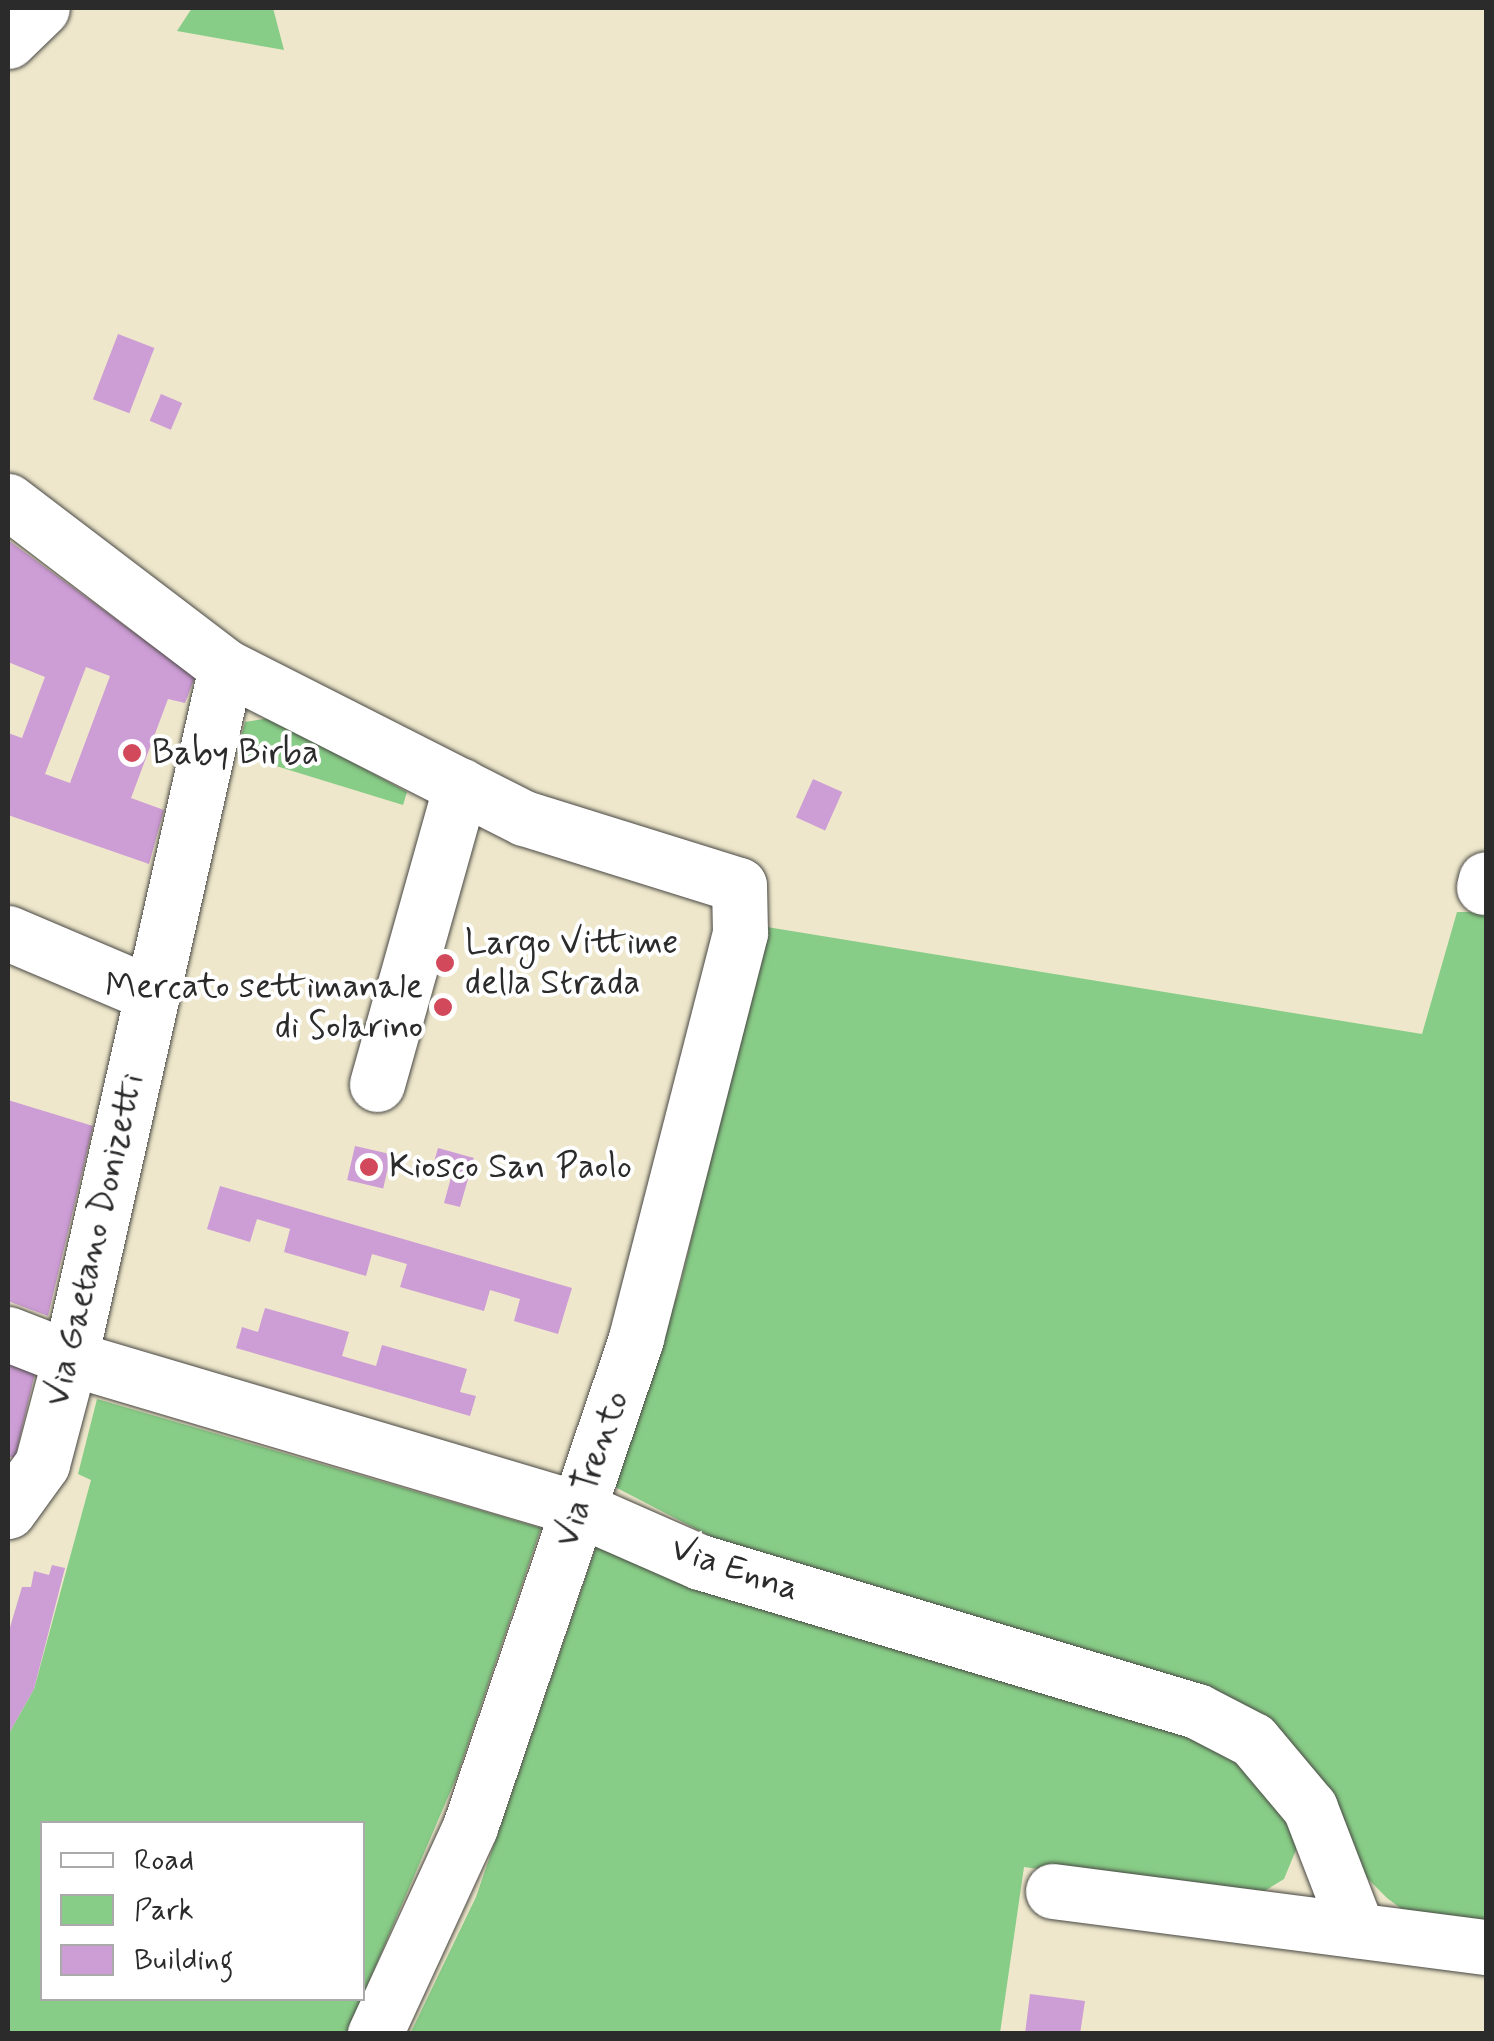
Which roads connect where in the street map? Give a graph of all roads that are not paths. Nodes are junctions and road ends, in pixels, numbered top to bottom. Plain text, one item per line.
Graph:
1 (42, 8) edge
2 (8, 41) edge
3 (8, 501) edge
4 (226, 667) junction
5 (461, 786) junction
6 (8, 933) edge
7 (152, 994) junction
8 (378, 1084) dead end
9 (8, 1334) edge
10 (70, 1358) junction
11 (579, 1509) junction
12 (8, 1511) edge
13 (1053, 1892) dead end
14 (1357, 1930) junction
15 (1486, 1947) edge
16 (376, 2034) edge

1 - 2 street
3 - 4 street
4 - 5 street
4 - 7 street, Via Gaetano Donizetti
5 - 8 street
5 - 11 street, Via Trento
6 - 7 street
7 - 10 street, Via Gaetano Donizetti
9 - 10 street, Via Enna
10 - 11 street, Via Enna
10 - 12 street, Via Gaetano Donizetti
11 - 14 street, Via Enna
11 - 16 street, Via Trento
13 - 14 street
14 - 15 street

